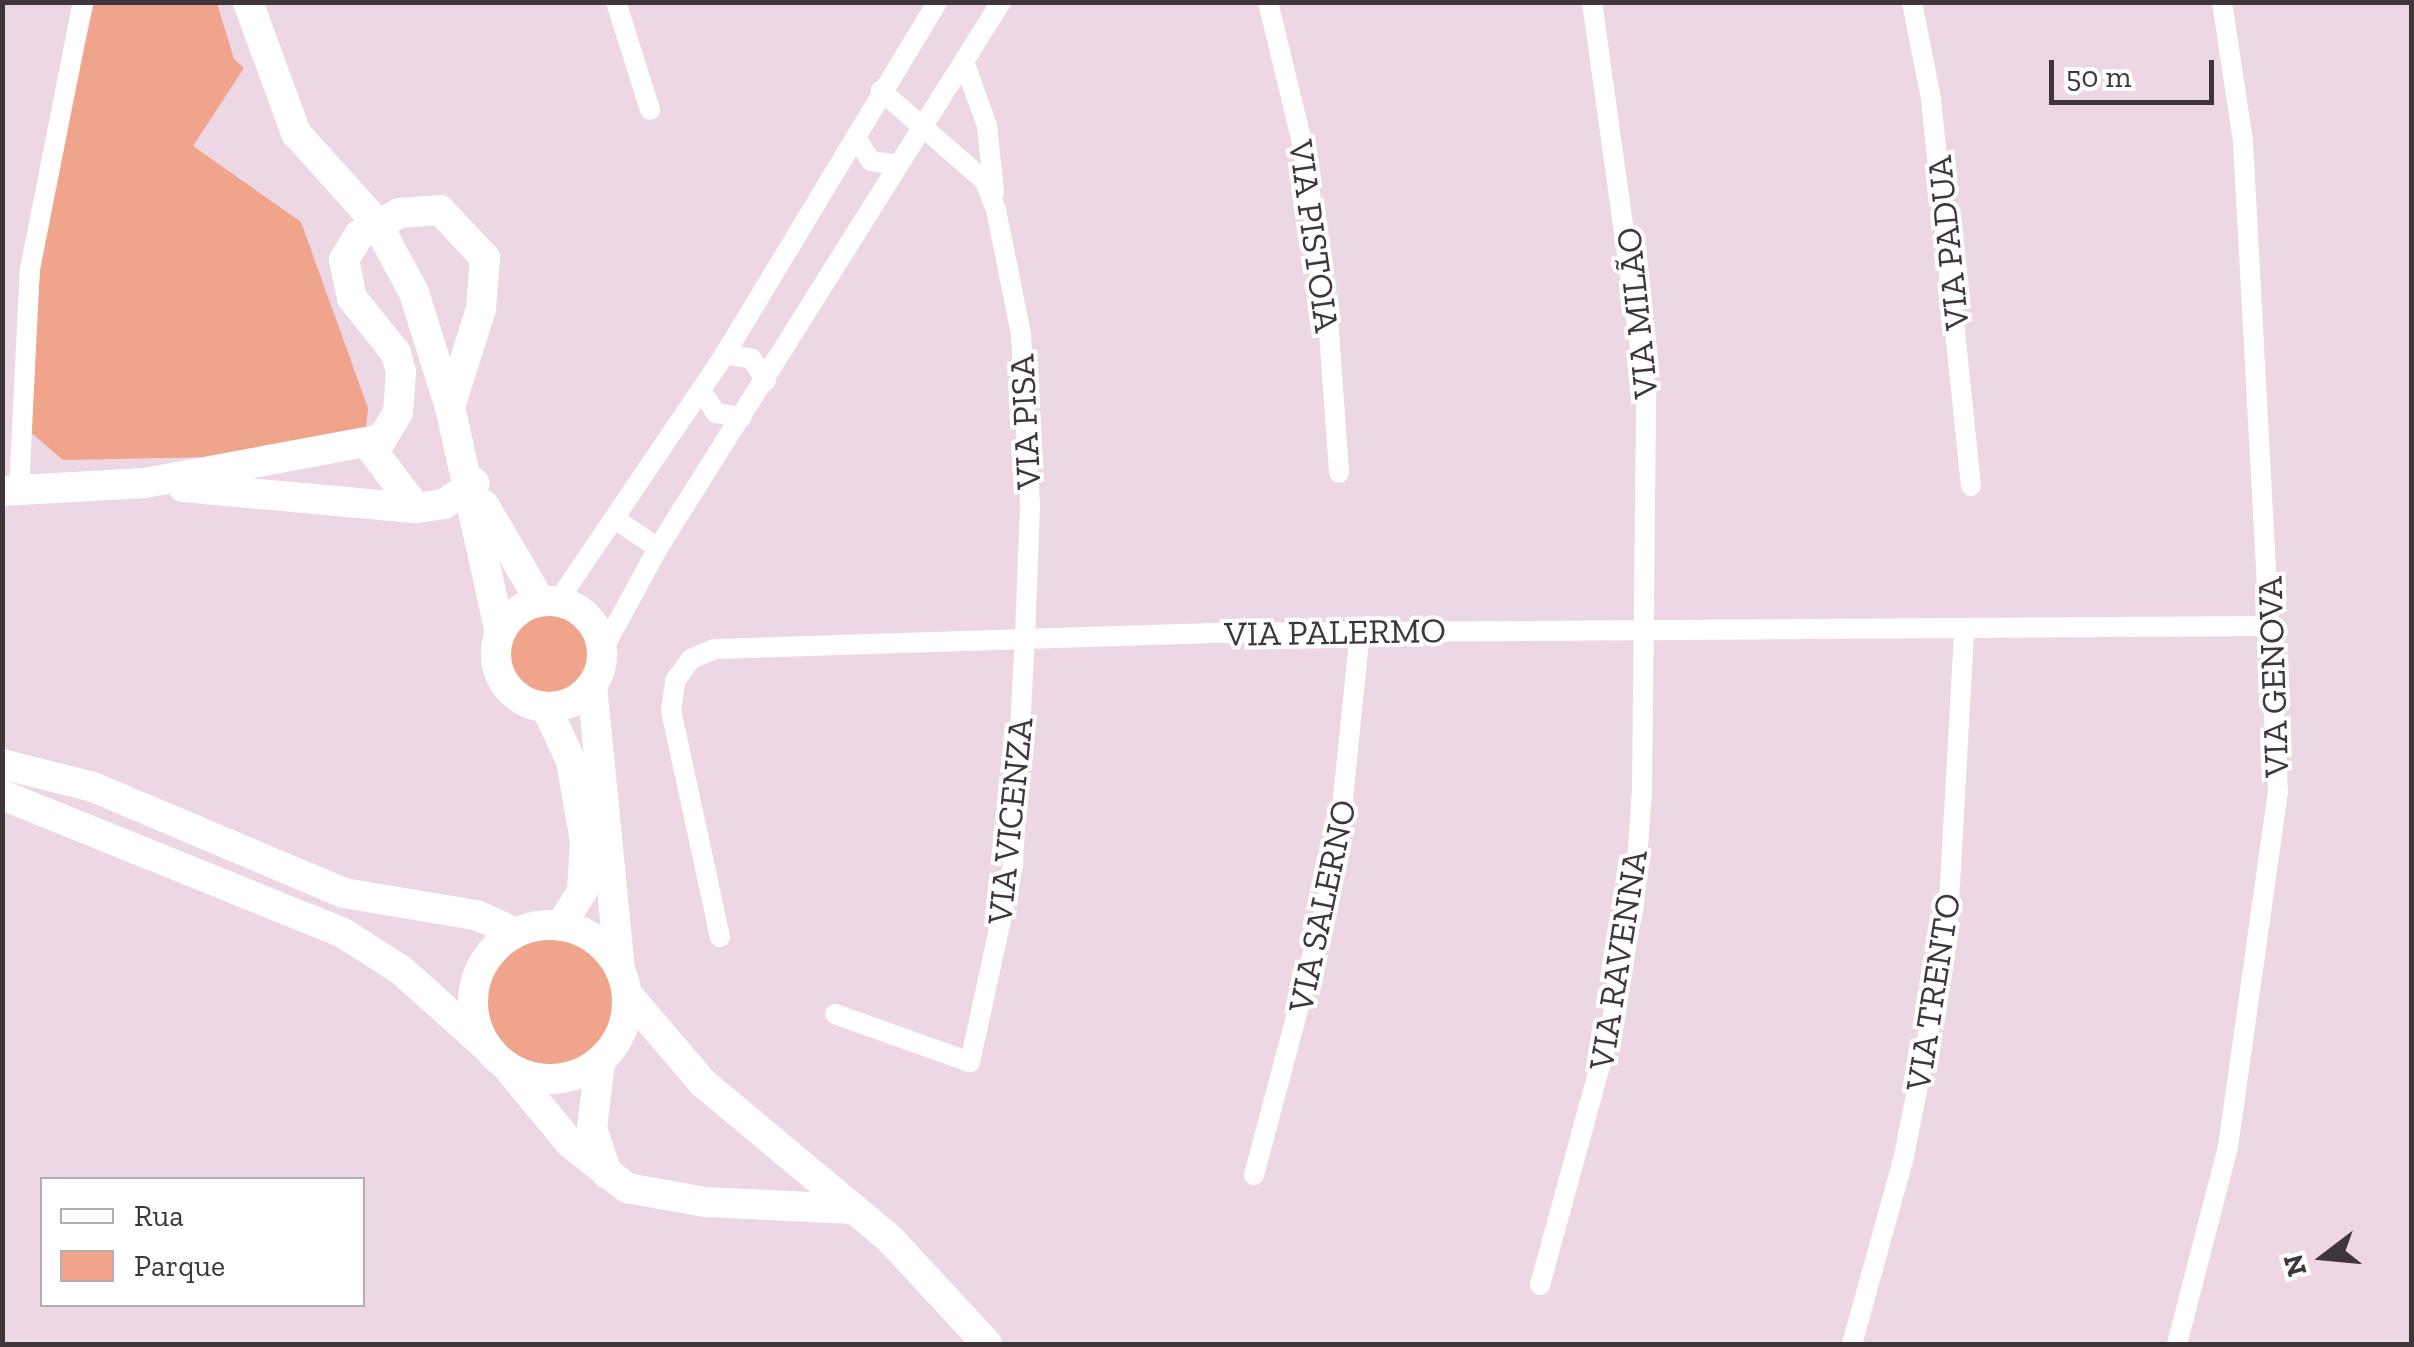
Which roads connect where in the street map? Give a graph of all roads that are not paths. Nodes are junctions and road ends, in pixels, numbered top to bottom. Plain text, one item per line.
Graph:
1 (83, 2) edge
2 (248, 2) edge
3 (616, 2) edge
4 (914, 2) edge
5 (937, 2) edge
6 (1000, 2) edge
7 (1268, 2) edge
8 (1592, 2) edge
9 (1912, 2) edge
10 (2222, 2) edge
11 (917, 32) junction
12 (964, 62) junction
13 (881, 91) junction
14 (650, 110) dead end
15 (926, 129) junction
16 (856, 138) junction
17 (900, 165) junction
18 (996, 210) junction
19 (376, 222) junction
20 (725, 354) junction
21 (766, 381) junction
22 (701, 390) junction
23 (450, 408) junction
24 (742, 418) junction
25 (370, 447) junction
26 (1339, 473) dead end
27 (145, 483) junction
28 (471, 486) junction
29 (1971, 486) dead end
30 (11, 491) edge
31 (416, 508) junction
32 (618, 522) junction
33 (658, 548) junction
34 (549, 601) junction
35 (2271, 626) junction
36 (1649, 627) junction
37 (1360, 631) junction
38 (500, 632) junction
39 (1964, 632) junction
40 (1025, 636) junction
41 (602, 651) junction
42 (592, 685) junction
43 (546, 707) junction
44 (2, 764) edge
45 (54, 777) junction
46 (2, 795) edge
47 (43, 811) junction
48 (560, 926) junction
49 (514, 932) junction
50 (720, 937) dead end
51 (623, 982) junction
52 (835, 1014) dead end
53 (497, 1057) junction
54 (600, 1062) junction
55 (1254, 1175) dead end
56 (608, 1176) junction
57 (857, 1209) junction
58 (1540, 1285) dead end
59 (988, 1344) edge
60 (1852, 1344) edge
61 (2177, 1344) edge

1 - 30 street
2 - 19 street
3 - 14 street
4 - 11 street
5 - 11 street
6 - 12 street
7 - 26 street, VIA PISTOIA
8 - 36 street, VIA MILÃO
9 - 29 street, VIA PADUA
10 - 35 street, VIA GENOVA
11 - 13 street
12 - 15 street
12 - 18 street, VIA PISA
13 - 15 street, VIA PISA
13 - 16 street
15 - 17 street
15 - 18 street, VIA PISA
16 - 17 street
16 - 20 street
17 - 21 street
18 - 40 street, VIA PISA
19 - 23 street
19 - 23 street
19 - 25 street
20 - 21 street
20 - 22 street
21 - 24 street
22 - 24 street
22 - 32 street
23 - 28 street
24 - 33 street
25 - 27 street
25 - 31 street
27 - 30 street
27 - 31 street
28 - 31 street
28 - 34 street
28 - 38 street
32 - 33 street
32 - 34 street
33 - 41 street
34 - 38 street
34 - 41 street
35 - 39 street, VIA PALERMO
35 - 61 street, VIA GENOVA
36 - 37 street, VIA PALERMO
36 - 39 street, VIA PALERMO
36 - 58 street, VIA RAVENNA
37 - 40 street, VIA PALERMO
37 - 55 street, VIA SALERNO
38 - 43 street
39 - 60 street, VIA TRENTO
40 - 50 street, VIA PALERMO
40 - 52 street, VIA VICENZA
41 - 42 street
42 - 43 street
42 - 51 street
43 - 48 street
44 - 45 street
45 - 47 street
45 - 49 street
46 - 47 street
47 - 53 street
48 - 49 street
48 - 51 street
49 - 53 street
51 - 54 street
51 - 57 street
53 - 54 street
53 - 56 street
54 - 56 street
56 - 57 street
57 - 59 street

